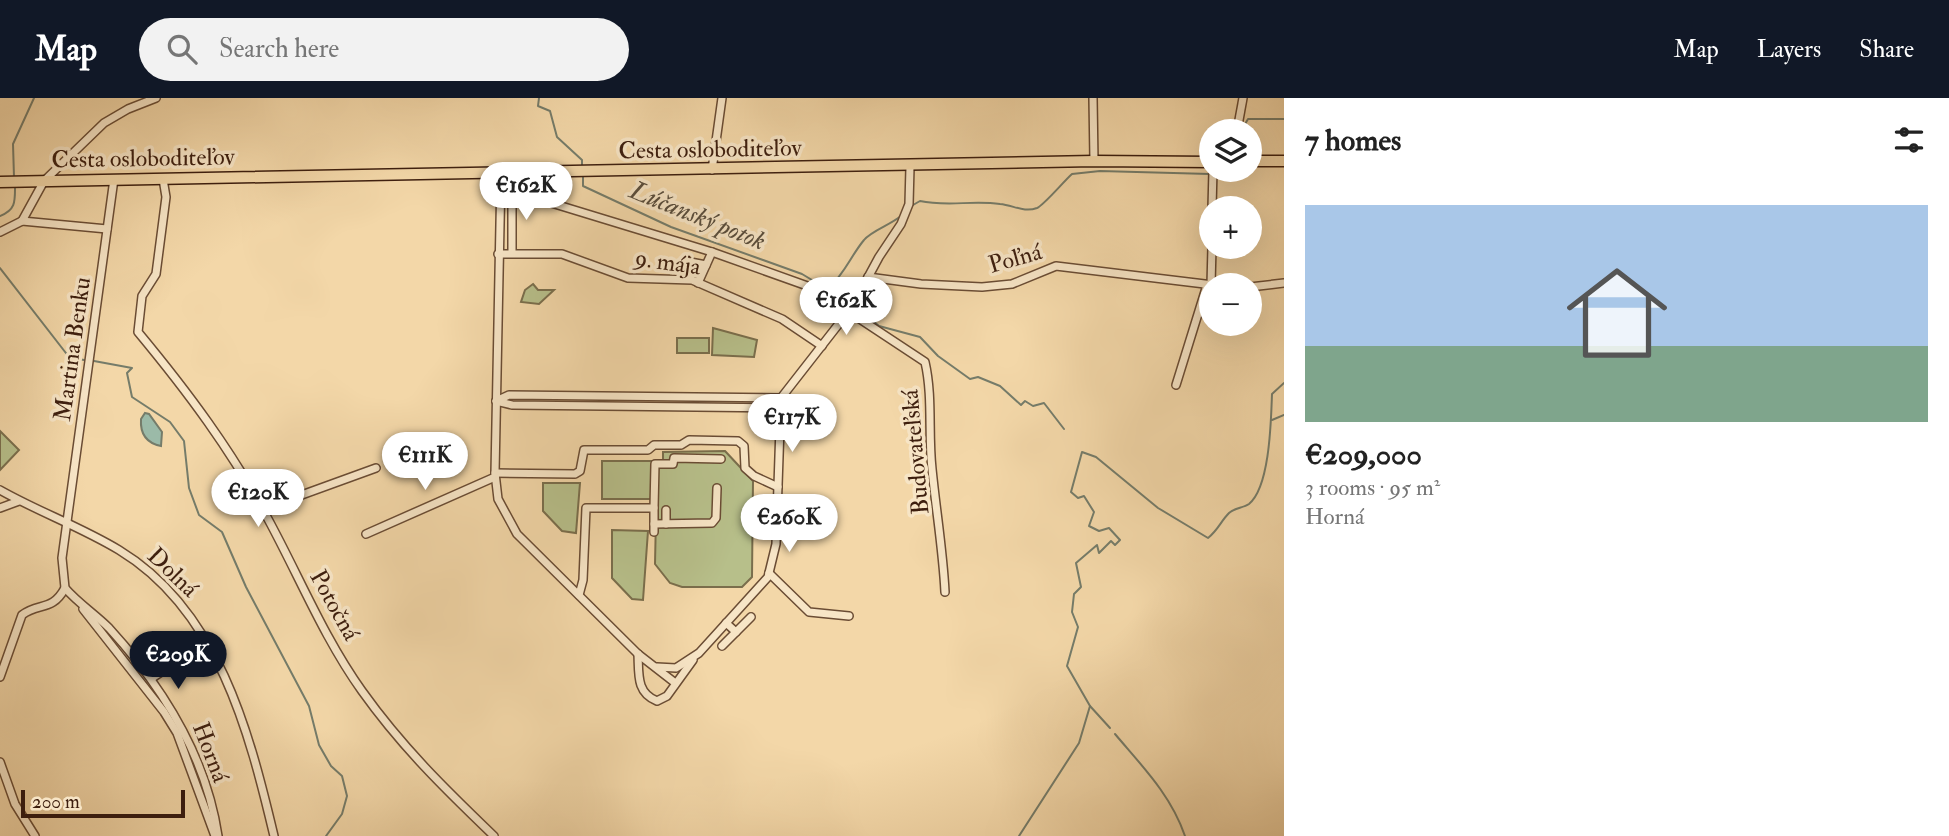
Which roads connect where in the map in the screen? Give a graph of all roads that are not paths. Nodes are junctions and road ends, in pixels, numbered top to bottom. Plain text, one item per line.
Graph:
1 (156, 98) edge
2 (722, 98) edge
3 (1093, 98) edge
4 (1243, 98) edge
5 (1239, 119) edge
6 (1284, 160) edge
7 (1094, 161) junction
8 (1262, 161) edge
9 (1199, 162) edge
10 (910, 167) junction
11 (712, 170) junction
12 (501, 173) junction
13 (114, 179) junction
14 (163, 179) junction
15 (44, 181) junction
16 (1, 182) edge
17 (512, 191) junction
18 (22, 221) junction
19 (107, 229) junction
20 (0, 232) edge
21 (712, 252) junction
22 (512, 253) junction
23 (498, 254) junction
24 (685, 261) dead end
25 (706, 265) junction
26 (868, 277) junction
27 (698, 283) junction
28 (1284, 283) edge
29 (1199, 284) edge
30 (1262, 286) edge
31 (852, 307) junction
32 (1199, 317) edge
33 (822, 346) junction
34 (1176, 385) dead end
35 (781, 398) junction
36 (496, 401) junction
37 (778, 408) junction
38 (721, 459) dead end
39 (376, 468) dead end
40 (495, 475) junction
41 (778, 486) junction
42 (716, 488) dead end
43 (0, 490) edge
44 (0, 501) edge
45 (19, 501) junction
46 (0, 508) edge
47 (654, 508) junction
48 (263, 509) junction
49 (666, 510) dead end
50 (67, 523) junction
51 (666, 524) junction
52 (366, 534) dead end
53 (769, 573) junction
54 (65, 588) junction
55 (945, 592) dead end
56 (579, 595) junction
57 (72, 596) junction
58 (849, 616) dead end
59 (751, 617) dead end
60 (726, 623) junction
61 (736, 632) junction
62 (209, 641) junction
63 (722, 646) dead end
64 (699, 653) junction
65 (638, 654) junction
66 (657, 667) junction
67 (0, 677) edge
68 (152, 678) junction
69 (674, 682) junction
70 (0, 762) edge
71 (35, 836) edge
72 (216, 836) edge
73 (274, 836) edge
74 (494, 836) edge

1 - 15 street
2 - 11 street
3 - 7 street
4 - 5 street
6 - 8 main road
7 - 9 main road, Cesta osloboditeľov
7 - 10 main road, Cesta osloboditeľov
10 - 11 main road, Cesta osloboditeľov
10 - 26 street
11 - 12 main road, Cesta osloboditeľov
12 - 14 main road, Cesta osloboditeľov
12 - 17 street
12 - 23 street
13 - 14 main road, Cesta osloboditeľov
13 - 15 main road, Cesta osloboditeľov
13 - 19 street, Martina Benku
14 - 48 street, Potočná
15 - 16 main road, Cesta osloboditeľov
15 - 18 street
17 - 21 street, Budovateľská
17 - 22 street
18 - 19 street
18 - 20 street
19 - 50 street, Martina Benku
21 - 25 street
21 - 31 street, Budovateľská
22 - 23 street, 9. mája
22 - 27 street, 9. mája
23 - 36 street
24 - 25 street
25 - 27 street
26 - 29 street, Poľná
26 - 31 street
27 - 33 street, 9. mája
28 - 30 street
31 - 33 street
31 - 55 street, Budovateľská
32 - 34 street
33 - 35 street
35 - 36 street
35 - 37 street
36 - 37 street
36 - 40 street
37 - 41 street
38 - 47 street
39 - 48 street
40 - 41 street
40 - 52 street
40 - 56 street
41 - 53 street
42 - 51 street
43 - 45 street, Dolná
44 - 45 street
45 - 46 street
45 - 50 street, Dolná
47 - 51 street
47 - 56 street
48 - 74 street, Potočná
49 - 51 street
50 - 54 street
50 - 62 street, Dolná
53 - 58 street
53 - 60 street
54 - 57 street, Horná
54 - 67 street
56 - 65 street
57 - 68 street, Horná
57 - 72 street, Horná
59 - 61 street
60 - 61 street
60 - 64 street
61 - 63 street
62 - 68 street
62 - 73 street, Dolná
64 - 66 street
64 - 69 street
65 - 66 street
65 - 69 street
66 - 69 street
68 - 72 street, Horná
70 - 71 street

